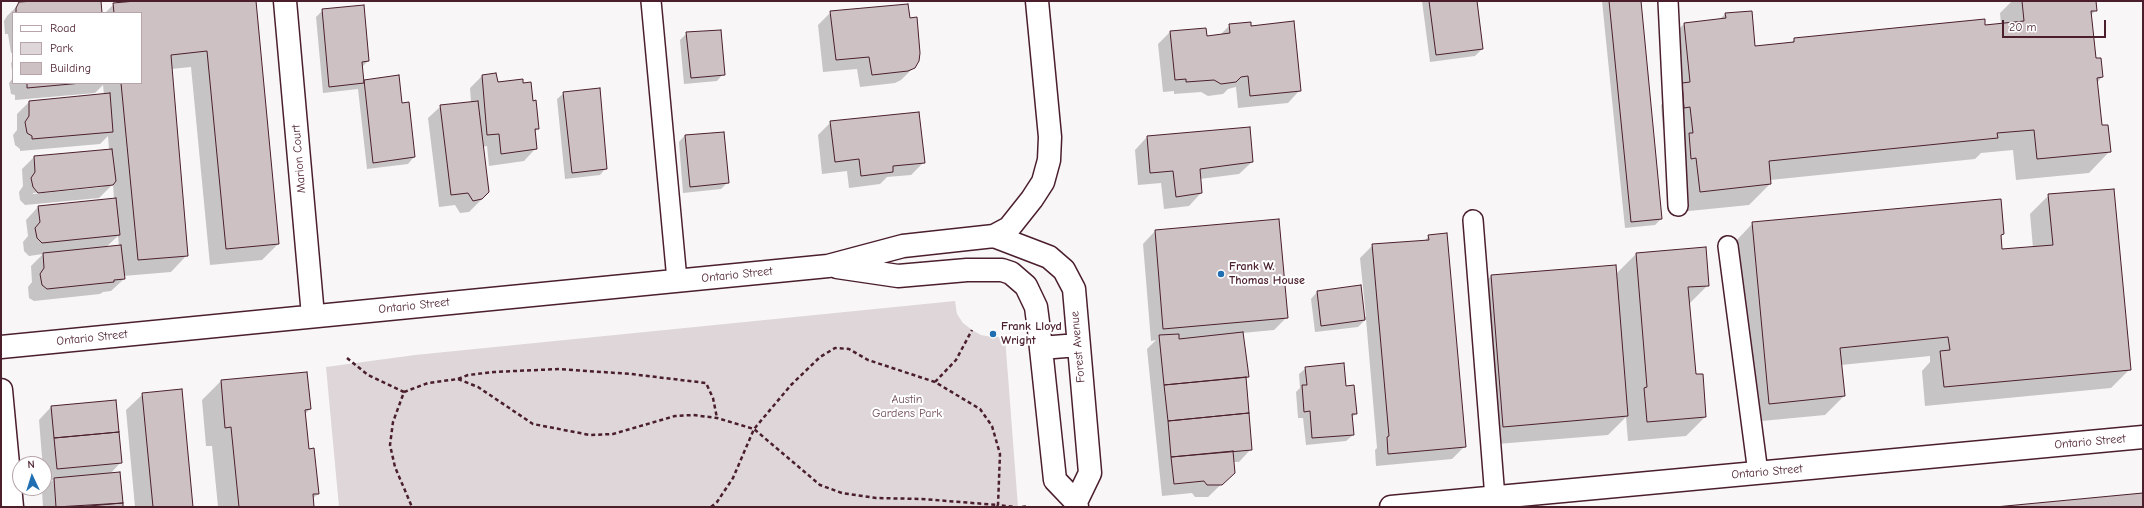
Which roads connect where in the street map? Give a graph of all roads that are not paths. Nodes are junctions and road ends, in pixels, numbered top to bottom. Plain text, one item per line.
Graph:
1 (285, 1) edge
2 (651, 1) edge
3 (1036, 1) edge
4 (1668, 1) edge
5 (1678, 206) dead end
6 (1473, 220) dead end
7 (994, 236) junction
8 (1728, 246) dead end
9 (828, 266) junction
10 (967, 270) joint
11 (677, 280) junction
12 (313, 316) junction
13 (1078, 345) junction
14 (1, 347) edge
15 (1041, 348) junction
16 (1, 390) edge
17 (2143, 437) edge
18 (1758, 473) junction
19 (1495, 498) junction
20 (1077, 504) edge
21 (12, 507) edge
22 (1392, 507) edge

1 - 12 street, Marion Court
2 - 11 lane
3 - 7 street
4 - 5 lane
6 - 19 lane
7 - 9 street, Ontario Street
7 - 13 street, Forest Avenue
8 - 18 lane
9 - 10 street, Ontario Street
9 - 11 street, Ontario Street
10 - 15 street, Forest Avenue
11 - 12 street, Ontario Street
12 - 14 street, Ontario Street
13 - 15 street
13 - 20 street, Forest Avenue
15 - 20 street, Forest Avenue
16 - 21 street
17 - 18 street, Ontario Street
18 - 19 street, Ontario Street
19 - 22 street, Ontario Street

